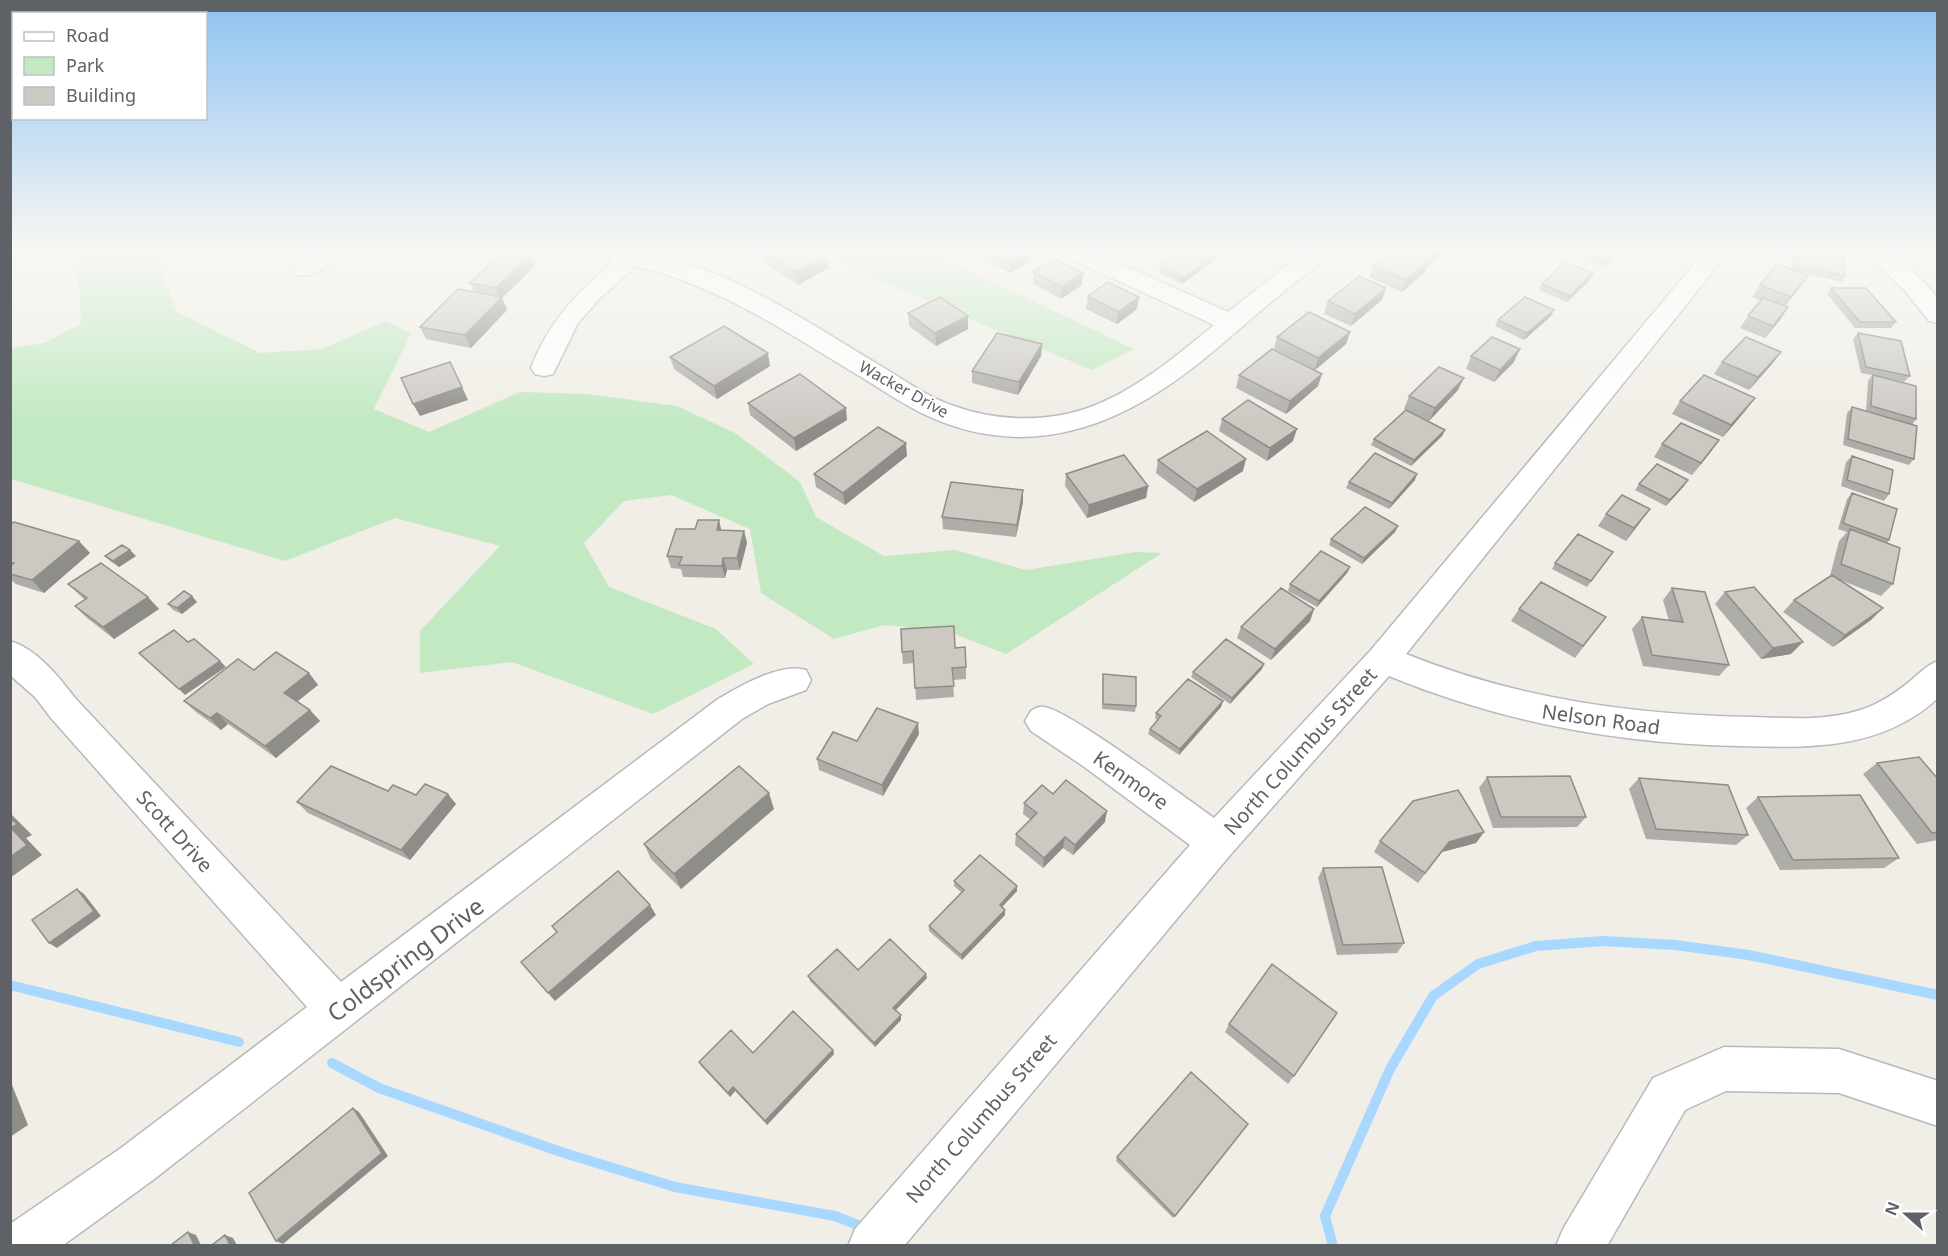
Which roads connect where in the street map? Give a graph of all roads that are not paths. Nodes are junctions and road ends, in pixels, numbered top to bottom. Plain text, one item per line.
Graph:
1 (578, 308) edge
2 (761, 308) edge
3 (1198, 308) edge
4 (1251, 308) edge
5 (1671, 308) edge
6 (1232, 323) junction
7 (544, 368) dead end
8 (10, 654) edge
9 (1383, 659) junction
10 (1938, 675) edge
11 (794, 680) dead end
12 (1042, 721) dead end
13 (1217, 842) junction
14 (338, 1010) junction
15 (1938, 1104) edge
16 (20, 1245) edge
17 (872, 1245) edge
18 (1580, 1245) edge

1 - 7 street
2 - 6 street, Wacker Drive
3 - 6 street
4 - 6 street, Wacker Drive
5 - 9 street, North Columbus Street
8 - 14 street, Scott Drive
9 - 10 street, Nelson Road
9 - 13 street, North Columbus Street
11 - 14 street, Coldspring Drive
12 - 13 street, Kenmore
13 - 17 street, North Columbus Street
14 - 16 street, Coldspring Drive
15 - 18 street

